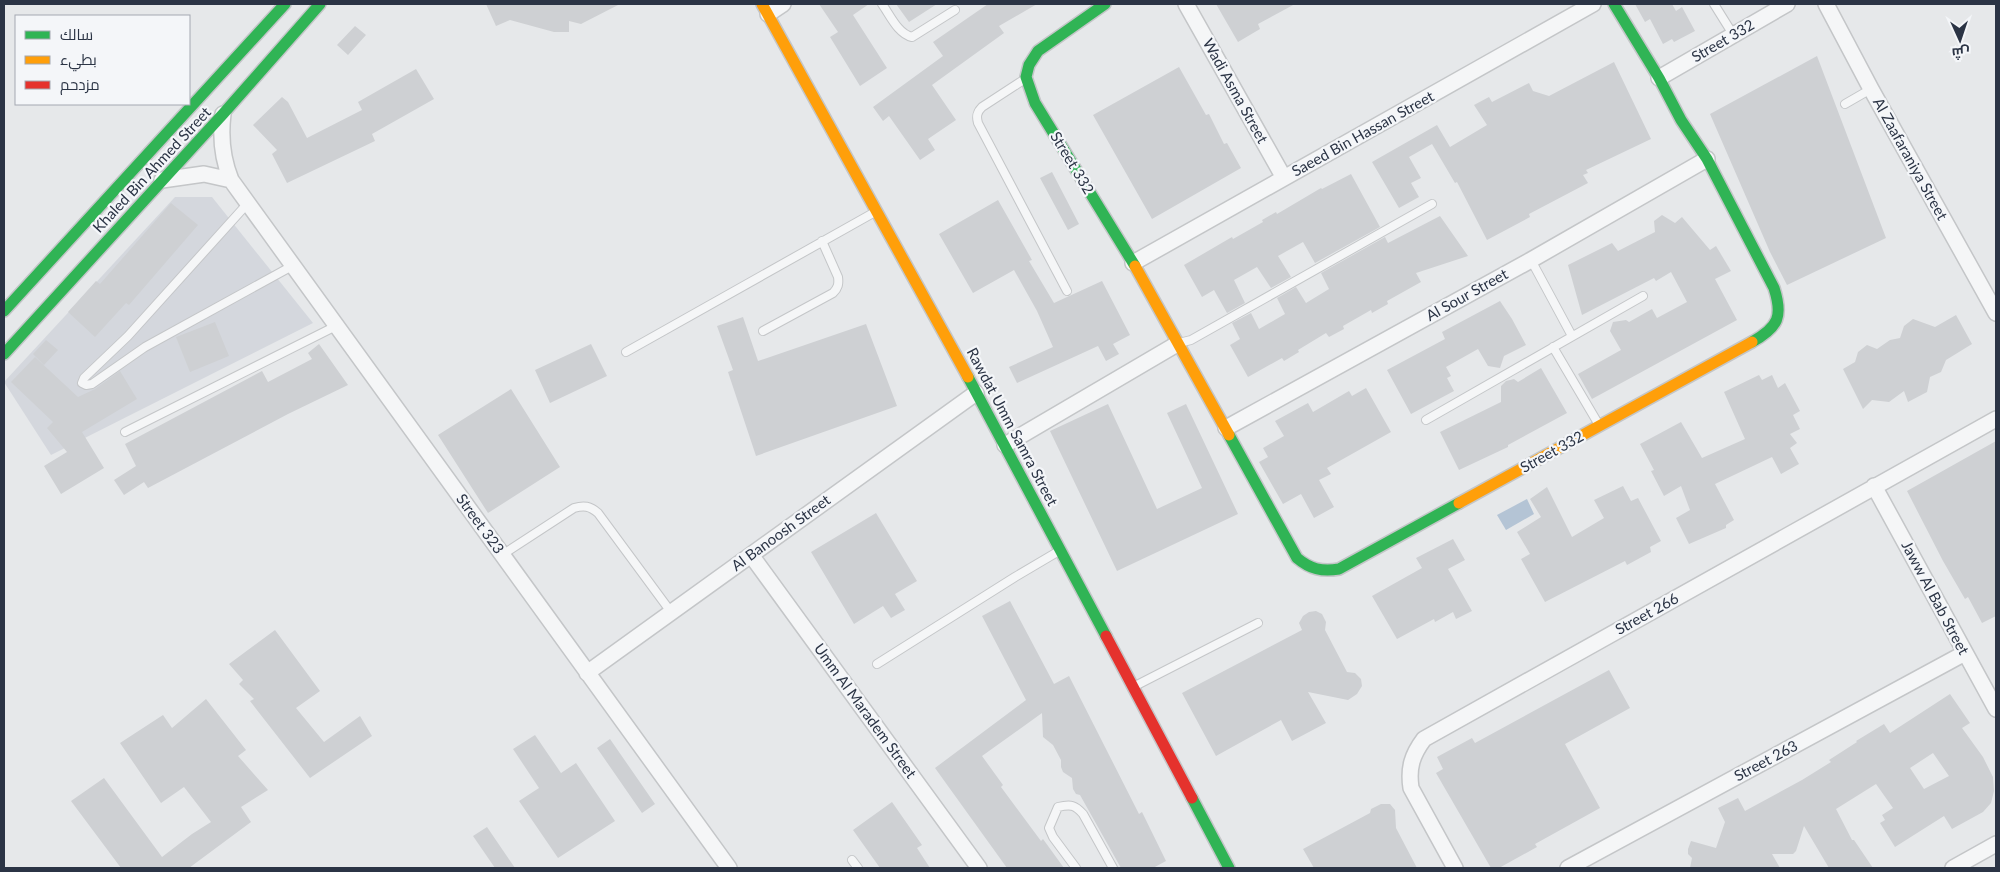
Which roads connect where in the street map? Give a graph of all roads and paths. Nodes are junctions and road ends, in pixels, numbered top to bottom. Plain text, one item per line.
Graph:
1 (285, 4) edge
2 (320, 4) edge
3 (782, 4) edge
4 (882, 4) edge
5 (1105, 4) edge
6 (1186, 4) edge
7 (1592, 4) edge
8 (1614, 4) edge
9 (1714, 4) edge
10 (1787, 4) edge
11 (1826, 4) edge
12 (765, 9) edge
13 (955, 10) dead end
14 (1734, 36) junction
15 (1026, 78) junction
16 (1659, 78) junction
17 (1871, 89) junction
18 (1845, 104) dead end
19 (223, 114) junction
20 (1707, 159) junction
21 (1284, 178) junction
22 (162, 180) junction
23 (231, 180) junction
24 (248, 203) junction
25 (1432, 204) dead end
26 (877, 211) junction
27 (822, 242) junction
28 (1531, 260) junction
29 (1133, 263) junction
30 (294, 266) junction
31 (1067, 291) dead end
32 (1643, 296) dead end
33 (4, 311) edge
34 (1996, 312) edge
35 (338, 325) junction
36 (763, 331) dead end
37 (1572, 336) junction
38 (1177, 344) junction
39 (1553, 347) junction
40 (626, 352) dead end
41 (4, 354) edge
42 (976, 393) junction
43 (1996, 419) edge
44 (1426, 420) dead end
45 (1600, 426) junction
46 (1226, 428) junction
47 (126, 432) dead end
48 (1005, 445) junction
49 (1874, 486) junction
50 (1060, 550) junction
51 (751, 554) junction
52 (502, 555) junction
53 (671, 612) junction
54 (1258, 623) dead end
55 (1965, 653) junction
56 (877, 664) dead end
57 (586, 673) junction
58 (1133, 687) junction
59 (1996, 709) edge
60 (1996, 844) edge
61 (852, 860) dead end
62 (1573, 867) edge
63 (729, 868) edge
64 (858, 868) edge
65 (979, 868) edge
66 (1076, 868) edge
67 (1114, 868) edge
68 (1229, 868) edge
69 (1455, 868) edge
70 (1953, 868) edge

1 - 33 street, Khaled Bin Ahmed Street
2 - 19 street, Khaled Bin Ahmed Street
3 - 12 street
4 - 13 lane
5 - 15 street
6 - 21 street, Wadi Asma Street
7 - 21 street, Saeed Bin Hassan Street
8 - 16 street, Street 332
9 - 14 lane
10 - 14 street, Street 332
11 - 17 street, Al Zaafaraniya Street
12 - 26 street, Rawdat Umm Samra Street
14 - 16 street, Street 332
15 - 29 street, Street 332
15 - 31 lane
16 - 20 street, Street 332
17 - 18 lane
17 - 34 street, Al Zaafaraniya Street
19 - 22 street, Khaled Bin Ahmed Street
19 - 23 street, Street 323
20 - 28 street, Al Sour Street
20 - 45 street, Street 332
21 - 29 street, Saeed Bin Hassan Street
22 - 23 street
22 - 41 street, Khaled Bin Ahmed Street
23 - 24 street, Street 323
24 - 30 street, Street 323
24 - 30 lane
25 - 38 lane
26 - 27 lane
26 - 42 street, Rawdat Umm Samra Street
27 - 36 lane
27 - 40 lane
28 - 37 lane
28 - 46 street, Al Sour Street
29 - 38 street, Street 332
30 - 35 street, Street 323
32 - 37 lane
35 - 47 lane
35 - 52 street, Street 323
37 - 39 lane
38 - 46 street, Street 332
38 - 48 street
39 - 44 lane
39 - 45 lane
42 - 48 street, Rawdat Umm Samra Street
42 - 51 street, Al Banoosh Street
43 - 49 street, Street 266
45 - 46 street, Street 332
48 - 50 street, Rawdat Umm Samra Street
49 - 55 street, Jaww Al Bab Street
49 - 69 street, Street 266
50 - 56 lane
50 - 58 street, Rawdat Umm Samra Street
51 - 53 street, Al Banoosh Street
51 - 65 street, Umm Al Maradem Street
52 - 53 lane
52 - 57 street, Street 323
53 - 57 street, Al Banoosh Street
54 - 58 lane
55 - 59 street, Jaww Al Bab Street
55 - 62 street, Street 263
57 - 63 street, Street 323
58 - 68 street, Rawdat Umm Samra Street
60 - 70 street
61 - 64 lane
66 - 67 lane

